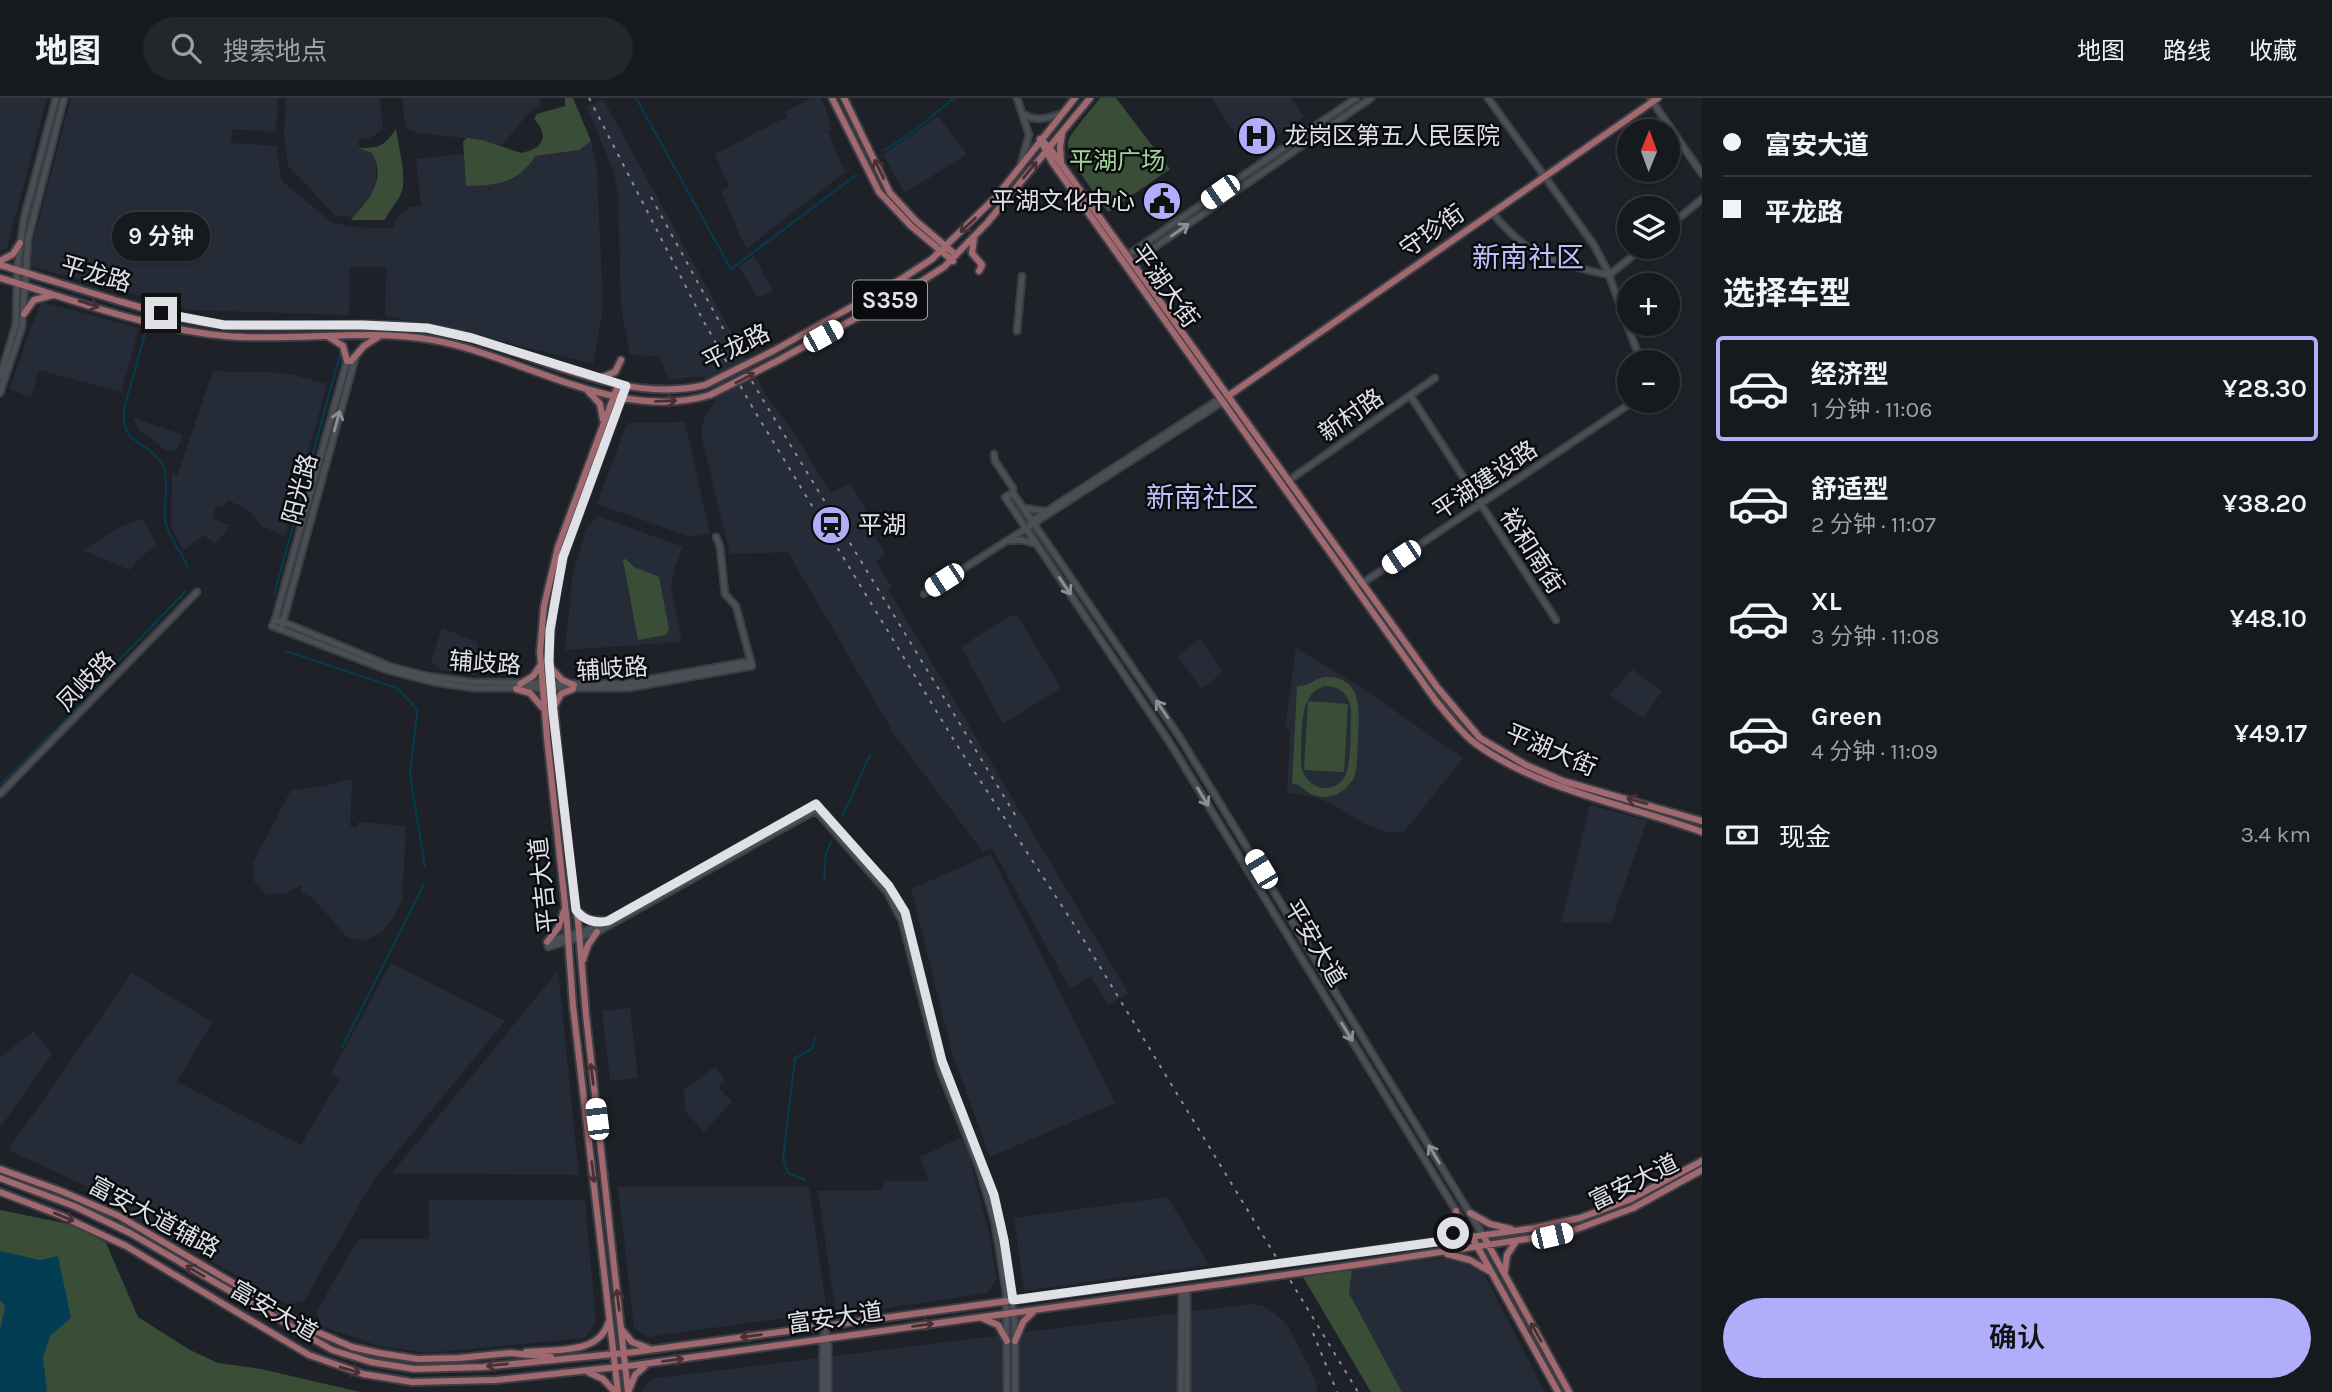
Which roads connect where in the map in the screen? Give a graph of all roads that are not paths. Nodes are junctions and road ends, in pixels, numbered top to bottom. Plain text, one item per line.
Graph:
1 (56, 98) edge
2 (64, 98) edge
3 (832, 98) edge
4 (844, 98) edge
5 (1017, 98) edge
6 (1074, 98) edge
7 (1090, 98) edge
8 (1356, 98) edge
9 (1371, 98) edge
10 (1488, 98) edge
11 (1653, 99) edge
12 (1022, 113) junction
13 (1060, 114) junction
14 (1066, 127) junction
15 (1040, 139) junction
16 (1047, 149) junction
17 (1021, 163) junction
18 (1063, 166) junction
19 (1702, 174) edge
20 (1544, 177) junction
21 (1702, 199) edge
22 (1492, 213) junction
23 (1680, 217) edge
24 (974, 238) junction
25 (20, 243) junction
26 (943, 249) junction
27 (1125, 258) junction
28 (954, 259) junction
29 (1629, 259) edge
30 (1132, 262) junction
31 (0, 263) edge
32 (980, 268) dead end
33 (20, 271) junction
34 (1609, 275) junction
35 (1021, 276) dead end
36 (0, 278) edge
37 (20, 284) junction
38 (61, 296) junction
39 (24, 314) junction
40 (1017, 331) dead end
41 (325, 336) junction
42 (383, 336) junction
43 (1637, 350) edge
44 (351, 360) junction
45 (621, 360) dead end
46 (0, 377) edge
47 (594, 377) junction
48 (1435, 378) dead end
49 (622, 385) junction
50 (581, 386) junction
51 (0, 393) edge
52 (614, 396) junction
53 (1410, 396) junction
54 (623, 399) junction
55 (1224, 399) junction
56 (1617, 412) edge
57 (603, 426) junction
58 (994, 457) dead end
59 (1287, 481) junction
60 (1013, 493) junction
61 (1481, 503) junction
62 (1023, 508) junction
63 (1048, 513) junction
64 (1033, 523) junction
65 (1026, 527) junction
66 (716, 537) dead end
67 (1044, 539) junction
68 (1005, 542) junction
69 (1038, 546) junction
70 (1357, 583) junction
71 (197, 592) dead end
72 (924, 594) dead end
73 (1556, 620) dead end
74 (274, 623) joint
75 (282, 625) junction
76 (541, 661) junction
77 (549, 661) junction
78 (518, 686) junction
79 (542, 687) junction
80 (551, 687) junction
81 (574, 687) junction
82 (553, 712) junction
83 (544, 715) junction
84 (1198, 767) junction
85 (1188, 773) junction
86 (0, 794) edge
87 (815, 807) junction
88 (1702, 821) edge
89 (1702, 832) edge
90 (573, 890) junction
91 (563, 891) junction
92 (565, 906) junction
93 (576, 910) junction
94 (608, 921) junction
95 (597, 932) junction
96 (579, 936) junction
97 (568, 939) junction
98 (547, 944) joint
99 (582, 969) junction
100 (583, 983) junction
101 (571, 984) junction
102 (1701, 1161) edge
103 (0, 1169) edge
104 (1702, 1170) edge
105 (0, 1178) edge
106 (0, 1192) edge
107 (1456, 1211) junction
108 (1470, 1213) junction
109 (1520, 1230) junction
110 (1483, 1236) junction
111 (1472, 1237) junction
112 (1443, 1241) junction
113 (1520, 1241) junction
114 (1489, 1246) junction
115 (1478, 1248) junction
116 (1438, 1253) junction
117 (1493, 1275) junction
118 (1506, 1277) junction
119 (243, 1288) junction
120 (1184, 1289) junction
121 (1061, 1294) junction
122 (1010, 1301) junction
123 (1062, 1306) junction
124 (1040, 1309) junction
125 (944, 1310) junction
126 (1011, 1313) junction
127 (609, 1314) junction
128 (975, 1318) junction
129 (282, 1322) junction
130 (945, 1322) junction
131 (848, 1323) junction
132 (823, 1326) junction
133 (622, 1329) junction
134 (801, 1329) junction
135 (850, 1335) junction
136 (825, 1339) junction
137 (1011, 1341) junction
138 (803, 1342) junction
139 (656, 1349) junction
140 (510, 1353) junction
141 (624, 1353) junction
142 (614, 1354) junction
143 (567, 1359) junction
144 (651, 1363) junction
145 (626, 1366) junction
146 (615, 1367) junction
147 (579, 1371) junction
148 (616, 1392) edge
149 (628, 1392) edge
150 (825, 1392) edge
151 (1007, 1392) edge
152 (1015, 1392) edge
153 (1184, 1392) edge
154 (1558, 1392) edge
155 (1569, 1392) edge

1 - 25 street
2 - 33 street
3 - 26 main road
26 -> 4 main road
5 - 12 street
6 - 13 main road, 平龙路 / S359
7 - 14 main road, S359
8 - 27 street
30 -> 9 street
10 - 20 street
11 - 19 street
11 - 20 main road, 守珍街
12 - 13 street
12 - 17 street
13 - 15 main road, 平龙路 / S359
14 - 16 main road, S359
14 - 18 main road
15 - 16 main road, 平湖大街
15 - 17 main road, 平龙路 / S359
16 - 18 main road, 平湖大街
24 -> 16 main road, 平龙路 / S359
16 - 27 main road, 平湖大街
17 -> 26 main road, 平龙路 / S359
18 - 27 main road, 平湖大街
20 - 22 main road, 守珍街
20 - 34 street
21 - 23 street
22 - 34 street
22 - 55 main road, 守珍街
24 - 28 main road, 平龙路 / S359
24 - 32 main road
25 - 31 main road
25 - 33 street
26 - 28 main road
26 - 49 main road, 平龙路 / S359, bridge
27 - 30 main road, 平湖大街
27 - 55 main road, 平湖大街
54 -> 28 main road, 平龙路 / S359, bridge
29 - 34 street
30 - 55 main road, 平湖大街
31 - 33 main road, 平龙路 / S359
33 - 37 street
33 - 47 main road, 平龙路 / S359
34 - 43 street
35 - 40 street
36 - 37 main road, 平龙路 / S359
37 - 38 main road, 平龙路 / S359
37 - 39 street
37 - 46 street
38 - 39 main road
38 -> 41 main road, 平龙路 / S359
39 - 51 street
41 - 42 main road, 平龙路 / S359
41 - 44 main road
42 - 44 main road
42 - 50 main road, 平龙路 / S359
44 - 74 street, 阳光路
75 -> 44 street, 阳光路
45 - 47 main road
47 - 49 main road, 平龙路 / S359
48 - 53 street, 新村路
49 - 52 main road, 平吉大道
49 - 54 main road, 平吉大道
50 - 52 main road, 平龙路 / S359
50 - 57 main road
52 - 54 main road, 平龙路 / S359
52 - 57 main road, 平吉大道
53 - 59 street, 新村路
53 - 61 street, 裕和南街
54 - 77 main road, 平吉大道
55 - 59 main road, 平湖大街
55 - 63 street, 守珍街
55 - 70 main road, 平湖大街
56 - 61 street, 平湖建设路
57 - 76 main road, 平吉大道
58 - 60 street, 平安大道
59 - 70 main road, 平湖大街
60 - 62 street, 平安大道
60 - 65 street, 平安大道
61 - 70 street, 平湖建设路
61 - 73 street, 裕和南街
62 - 63 street
62 - 64 street, 平安大道
63 - 64 street, 守珍街
63 - 67 street
64 - 65 street, 守珍街
64 - 67 street, 平安大道
65 - 68 street, 守珍街
65 - 69 street, 平安大道
66 - 81 street
84 -> 67 street, 平安大道
68 - 69 street
68 - 72 street, 守珍街
69 -> 85 street, 平安大道
88 -> 70 main road, 平湖大街
70 - 89 main road, 平湖大街
71 - 86 street, 凤岐路
74 - 75 street, 辅歧路
75 - 78 street, 辅歧路
76 - 78 main road
76 - 79 main road, 平吉大道
77 - 80 main road, 平吉大道
77 - 81 main road
78 - 79 street, 辅歧路
78 - 83 main road
79 - 80 street, 辅岐路
79 - 83 main road, 平吉大道
80 - 81 street, 辅岐路
80 - 82 main road, 平吉大道
81 - 82 main road
82 - 90 main road, 平吉大道
83 - 91 main road, 平吉大道
84 - 85 street
108 -> 84 street, 平安大道
85 -> 107 street, 平安大道
87 - 94 street
87 - 95 street
87 - 122 street
90 - 91 main road
90 - 93 main road, 平吉大道
91 - 92 main road, 平吉大道
92 - 97 main road, 平吉大道
92 - 98 main road
93 - 94 main road
93 - 96 main road, 平吉大道
94 - 96 street
95 - 96 street
95 - 99 main road
96 - 97 street
96 - 99 main road, 平吉大道
97 - 98 street
97 - 101 main road, 平吉大道
99 - 100 main road, 平吉大道
100 - 101 main road
133 -> 100 main road, 平吉大道
101 -> 127 main road, 平吉大道
102 - 109 main road, 富安大道
103 - 119 main road, 富安大道辅路
104 - 113 main road, 富安大道
129 -> 105 main road, 富安大道
106 -> 147 main road, 富安大道
107 - 111 street, 平安大道
107 - 112 main road
108 - 109 main road
108 - 110 street, 平安大道
109 - 110 main road, 富安大道
110 - 111 main road, 富安大道
110 - 114 main road, 平安大道
111 - 112 main road, 富安大道
111 - 115 main road, 平安大道
112 - 121 main road, 富安大道, bridge
113 - 114 main road, 富安大道
113 - 118 main road
114 - 115 main road, 富安大道
114 - 118 main road, 平安大道
115 - 116 main road, 富安大道
115 - 117 main road, 平安大道
116 - 117 main road
116 - 120 main road, 富安大道, bridge
117 - 154 main road, 平安大道
155 -> 118 main road, 平安大道
119 - 129 main road
119 - 140 main road, 富安大道辅路
120 - 123 main road, 富安大道
120 - 153 street
121 - 122 main road, 富安大道
121 - 123 main road
122 - 125 main road, 富安大道
122 - 126 street
123 - 124 main road, 富安大道
124 - 126 main road, 富安大道
124 - 137 main road
125 - 130 main road
125 - 131 main road, 富安大道
126 - 128 main road, 富安大道
126 - 137 street
127 - 140 main road
127 - 142 main road, 平吉大道
128 - 130 main road, 富安大道
128 - 137 main road
143 -> 129 main road, 富安大道
135 -> 130 main road, 富安大道
131 - 132 main road, 富安大道
131 - 135 main road
132 - 134 main road, 富安大道
132 - 136 street
133 - 139 main road
133 - 141 main road, 平吉大道
134 - 138 main road
134 -> 139 main road, 富安大道
135 - 136 main road, 富安大道
136 - 138 main road, 富安大道
136 - 150 street
137 - 151 street
137 - 152 street
144 -> 138 main road, 富安大道
139 - 141 main road, 富安大道
140 - 143 main road, 富安大道辅路
141 - 142 main road, 富安大道
141 - 145 main road, 平吉大道
142 - 143 main road, 富安大道
142 - 146 main road, 平吉大道
144 - 145 main road, 富安大道
144 - 149 main road
145 - 146 main road, 富安大道
145 - 149 main road, 平吉大道
146 - 147 main road, 富安大道
146 - 148 main road, 平吉大道
147 - 148 main road

